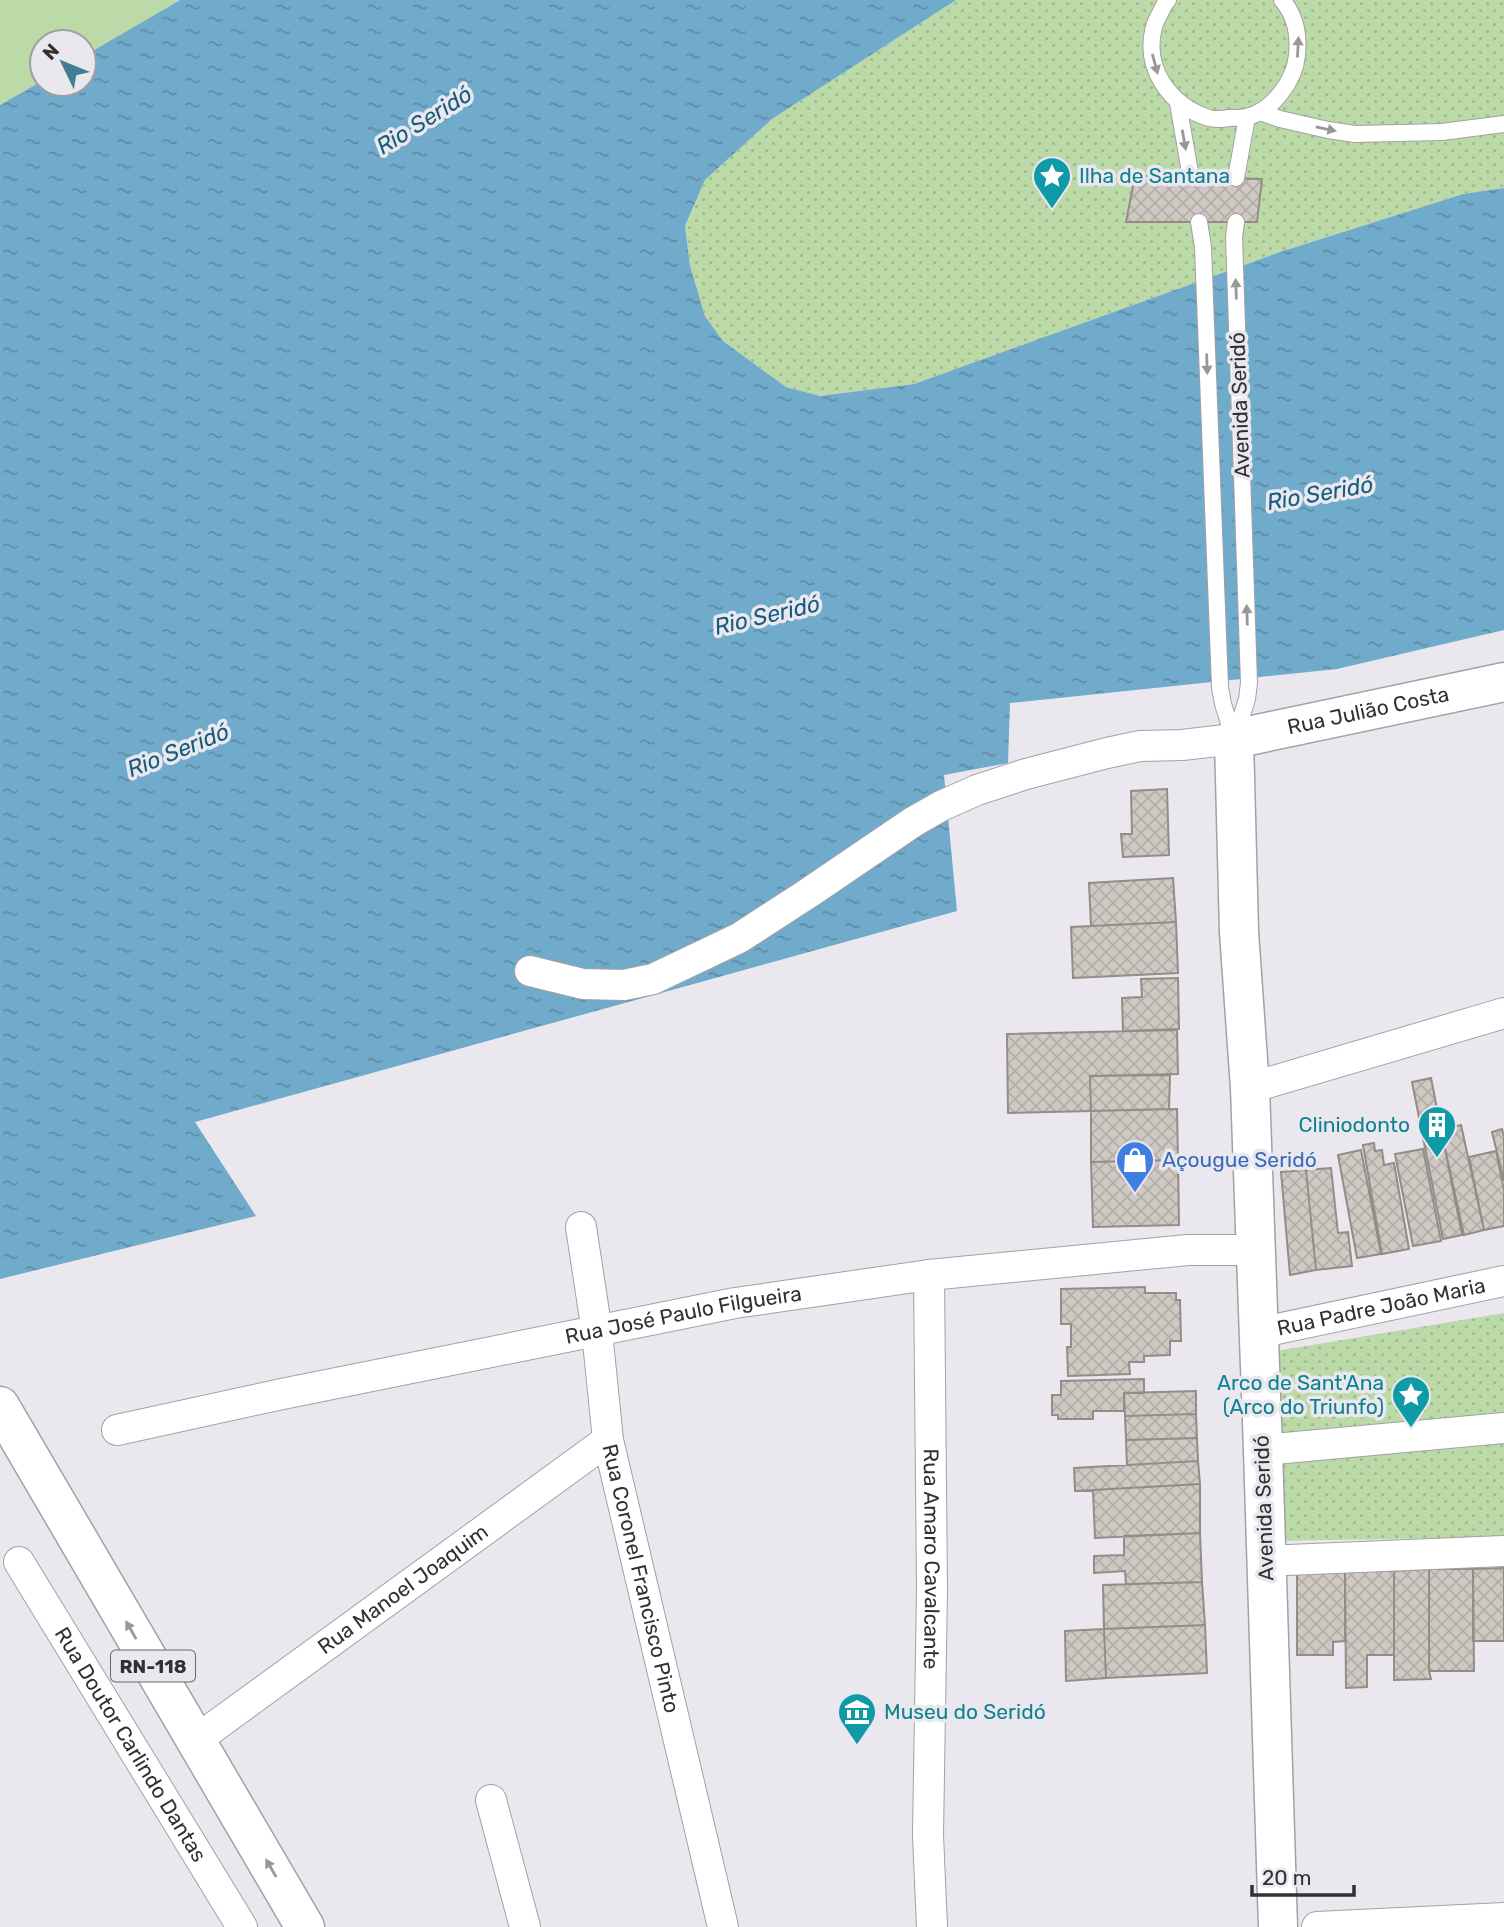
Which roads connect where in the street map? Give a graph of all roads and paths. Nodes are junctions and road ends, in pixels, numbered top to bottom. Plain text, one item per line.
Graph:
1 (1168, 0) edge
2 (1282, 0) edge
3 (1178, 103) junction
4 (1254, 114) junction
5 (1504, 124) edge
6 (1191, 178) dead end
7 (1236, 178) dead end
8 (1199, 222) dead end
9 (1235, 230) dead end
10 (1504, 682) edge
11 (1234, 739) junction
12 (530, 971) dead end
13 (1504, 1013) edge
14 (1259, 1086) junction
15 (581, 1227) dead end
16 (1255, 1250) junction
17 (929, 1275) junction
18 (1504, 1281) edge
19 (597, 1332) junction
20 (1258, 1333) junction
21 (0, 1406) edge
22 (1504, 1428) edge
23 (117, 1430) dead end
24 (608, 1440) junction
25 (1263, 1450) junction
26 (1504, 1551) edge
27 (1266, 1561) junction
28 (19, 1562) dead end
29 (196, 1740) junction
30 (491, 1800) dead end
31 (1504, 1918) edge
32 (242, 1927) edge
33 (305, 1927) edge
34 (526, 1927) edge
35 (723, 1927) edge
36 (932, 1927) edge
37 (1278, 1927) edge
38 (1317, 1927) edge

1 -> 3 lane
4 -> 2 lane
3 - 4 lane
3 -> 6 lane
4 -> 5 lane
4 - 7 lane
8 -> 11 lane, Avenida Seridó
11 -> 9 lane, Avenida Seridó
10 - 11 main road, Rua Julião Costa
11 - 12 street
11 - 14 main road, Avenida Seridó
13 - 14 street
14 - 16 main road, Avenida Seridó
15 - 19 street, Rua Coronel Francisco Pinto
16 - 17 street, Rua José Paulo Filgueira
16 - 20 main road, Avenida Seridó
17 - 19 street, Rua José Paulo Filgueira
17 - 36 street, Rua Amaro Cavalcante
18 - 20 street, Rua Padre João Maria
19 - 23 street, Rua José Paulo Filgueira
19 - 24 street, Rua Coronel Francisco Pinto
20 - 25 main road, Avenida Seridó
29 -> 21 main road, RN-118
22 - 25 street
24 - 29 street, Rua Manoel Joaquim
24 - 35 street, Rua Coronel Francisco Pinto
25 - 27 main road, Avenida Seridó
26 - 27 street
27 - 37 main road, Avenida Seridó
28 - 32 street, Rua Doutor Carlindo Dantas
33 -> 29 main road, RN-118
30 - 34 street
31 - 38 street

